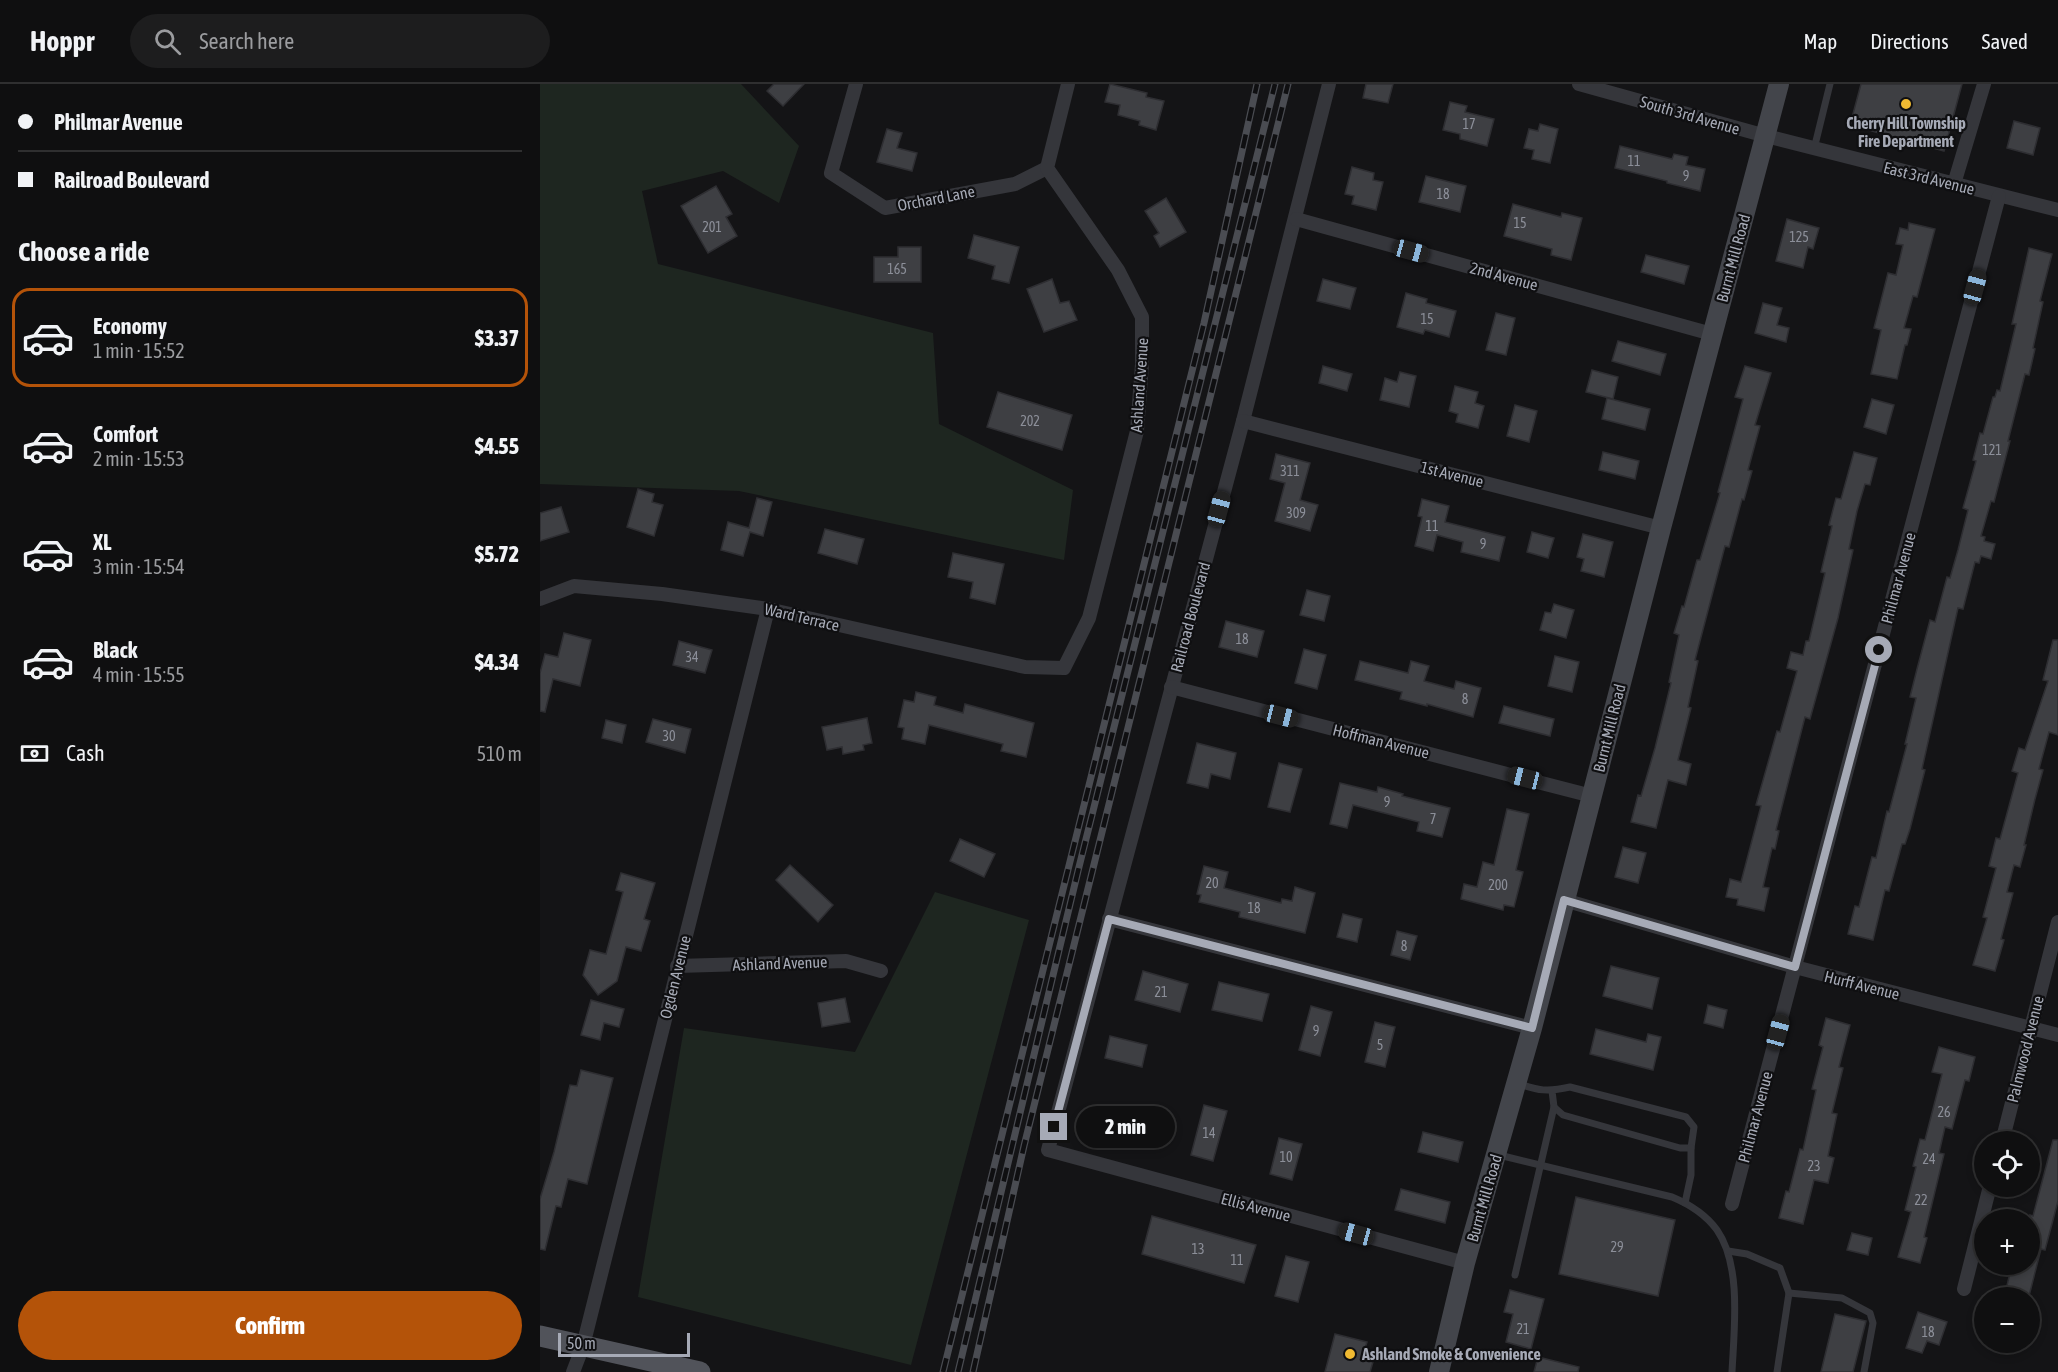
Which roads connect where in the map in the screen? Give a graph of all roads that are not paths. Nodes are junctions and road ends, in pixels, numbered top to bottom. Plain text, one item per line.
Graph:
1 (856, 84) edge
2 (1068, 84) edge
3 (1329, 84) edge
4 (1579, 84) edge
5 (1779, 84) edge
6 (1830, 84) edge
7 (1984, 84) edge
8 (1766, 136) junction
9 (1814, 149) junction
10 (1047, 168) junction
11 (1954, 184) junction
12 (1999, 196) junction
13 (2058, 210) edge
14 (1296, 219) junction
15 (1712, 334) junction
16 (1243, 421) junction
17 (1661, 528) junction
18 (540, 599) edge
19 (768, 609) junction
20 (1064, 669) joint
21 (1171, 687) junction
22 (1592, 795) junction
23 (1564, 900) junction
24 (1109, 919) junction
25 (2058, 922) edge
26 (677, 966) junction
27 (1795, 967) junction
28 (881, 971) dead end
29 (1532, 1028) junction
30 (2031, 1028) junction
31 (2058, 1035) edge
32 (1516, 1083) junction
33 (1552, 1091) junction
34 (1554, 1107) junction
35 (2005, 1131) edge
36 (1690, 1148) junction
37 (1048, 1150) joint
38 (1496, 1154) junction
39 (1542, 1165) junction
40 (1987, 1197) edge
41 (1685, 1203) junction
42 (1732, 1204) dead end
43 (1728, 1251) junction
44 (1465, 1263) junction
45 (1515, 1275) dead end
46 (1964, 1289) dead end
47 (1789, 1293) junction
48 (540, 1336) edge
49 (583, 1346) junction
50 (573, 1372) edge
51 (700, 1372) edge
52 (1439, 1372) edge
53 (1732, 1372) edge
54 (1777, 1372) edge
55 (1864, 1372) edge

1 - 10 street, Orchard Lane
2 - 10 street
3 - 14 street, Railroad Boulevard
4 - 8 street, South 3rd Avenue
5 - 8 main road, Burnt Mill Road
6 - 9 lane
7 - 11 street
8 - 9 street, East 3rd Avenue
8 - 15 main road, Burnt Mill Road
9 - 11 street, East 3rd Avenue
10 - 20 street, Ashland Avenue
11 - 12 street, East 3rd Avenue
12 - 13 street, East 3rd Avenue
12 - 27 street, Philmar Avenue
14 - 15 street, 2nd Avenue
14 - 16 street, Railroad Boulevard
15 - 17 main road, Burnt Mill Road
16 - 17 street, 1st Avenue
16 - 21 street, Railroad Boulevard
17 - 22 main road, Burnt Mill Road
18 - 19 street, Ward Terrace
19 - 20 street, Ward Terrace
19 - 26 street, Ogden Avenue
21 - 22 street, Hoffman Avenue
21 - 24 street, Railroad Boulevard
22 - 23 main road, Burnt Mill Road
23 - 27 street, Hurff Avenue
23 - 29 main road, Burnt Mill Road
24 - 29 street
24 - 37 street, Railroad Boulevard
25 - 30 street, Palmwood Avenue
26 - 28 street, Ashland Avenue
26 - 49 street, Ogden Avenue
27 - 30 street, Hurff Avenue
27 - 42 street, Philmar Avenue
29 - 32 main road, Burnt Mill Road
30 - 31 street, Hurff Avenue
30 - 35 street, Palmwood Avenue
32 - 33 lane
32 - 38 main road, Burnt Mill Road
33 - 34 lane
33 - 36 lane
34 - 36 lane
34 - 39 lane
36 - 41 lane
37 - 44 street, Ellis Avenue
38 - 39 lane
38 - 44 main road, Burnt Mill Road
39 - 41 lane
39 - 45 lane
40 - 46 street
41 - 43 lane
43 - 47 lane
43 - 53 lane
44 - 52 main road, Burnt Mill Road
47 - 54 lane
47 - 55 lane
48 - 49 main road
49 - 50 street, Ogden Avenue
49 - 51 main road

